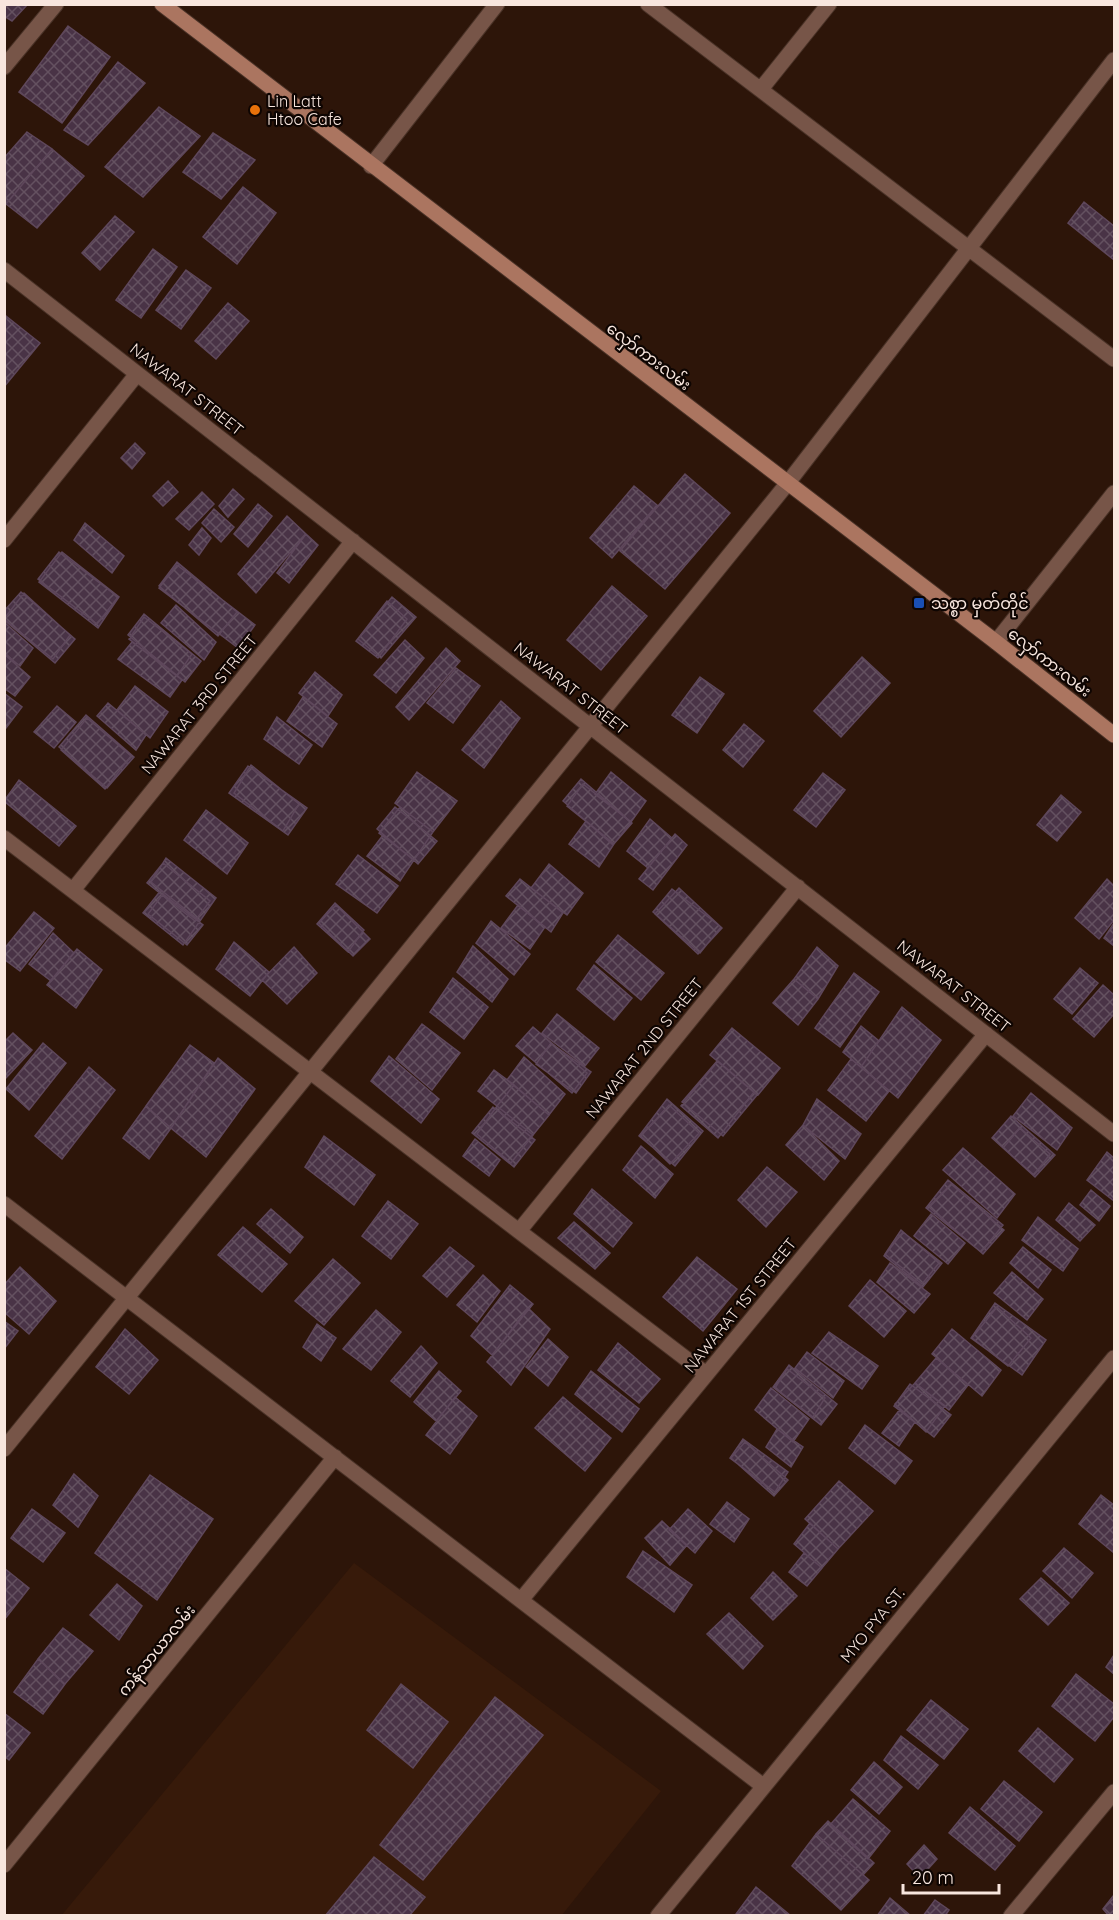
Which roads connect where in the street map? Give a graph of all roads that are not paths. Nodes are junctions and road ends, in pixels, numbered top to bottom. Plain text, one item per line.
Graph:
1 (56, 4) edge
2 (162, 4) edge
3 (497, 4) edge
4 (648, 4) edge
5 (829, 4) edge
6 (1114, 60) edge
7 (4, 67) edge
8 (761, 89) junction
9 (371, 166) junction
10 (969, 248) junction
11 (4, 270) edge
12 (1114, 359) edge
13 (137, 374) junction
14 (787, 484) junction
15 (1114, 493) edge
16 (4, 540) edge
17 (353, 542) junction
18 (996, 642) junction
19 (591, 726) junction
20 (1114, 735) edge
21 (4, 838) edge
22 (798, 887) junction
23 (72, 890) junction
24 (986, 1034) junction
25 (310, 1072) junction
26 (1114, 1134) edge
27 (4, 1204) edge
28 (519, 1231) junction
29 (127, 1298) junction
30 (1114, 1358) edge
31 (706, 1374) junction
32 (4, 1449) edge
33 (335, 1457) junction
34 (521, 1600) junction
35 (764, 1786) junction
36 (1114, 1792) edge
37 (4, 1865) edge
38 (658, 1916) edge
39 (1011, 1916) edge

1 - 7 street
2 - 9 main road, လှော်ကားလမ်း
3 - 9 street
4 - 8 street
5 - 8 street
6 - 10 street
8 - 10 street
9 - 14 main road, လှော်ကားလမ်း
10 - 12 street
10 - 14 street
11 - 13 street, NAWARAT STREET
13 - 16 street
13 - 17 street, NAWARAT STREET
14 - 18 main road, လှော်ကားလမ်း
14 - 19 street
15 - 18 street
17 - 19 street, NAWARAT STREET
17 - 23 street, NAWARAT 3RD STREET
18 - 20 main road, လှော်ကားလမ်း
19 - 22 street, NAWARAT STREET
19 - 25 street
21 - 23 street
22 - 24 street, NAWARAT STREET
22 - 28 street, NAWARAT 2ND STREET
23 - 25 street
24 - 26 street, NAWARAT STREET
24 - 31 street, NAWARAT 1ST STREET
25 - 28 street
25 - 29 street
27 - 29 street
28 - 31 street
29 - 32 street
29 - 33 street
30 - 35 street, MYO PYA ST.
31 - 34 street, NAWARAT 1ST STREET
33 - 34 street
33 - 37 street, ကန်သာယာလမ်း
34 - 35 street
35 - 38 street, MYO PYA ST.
36 - 39 street

